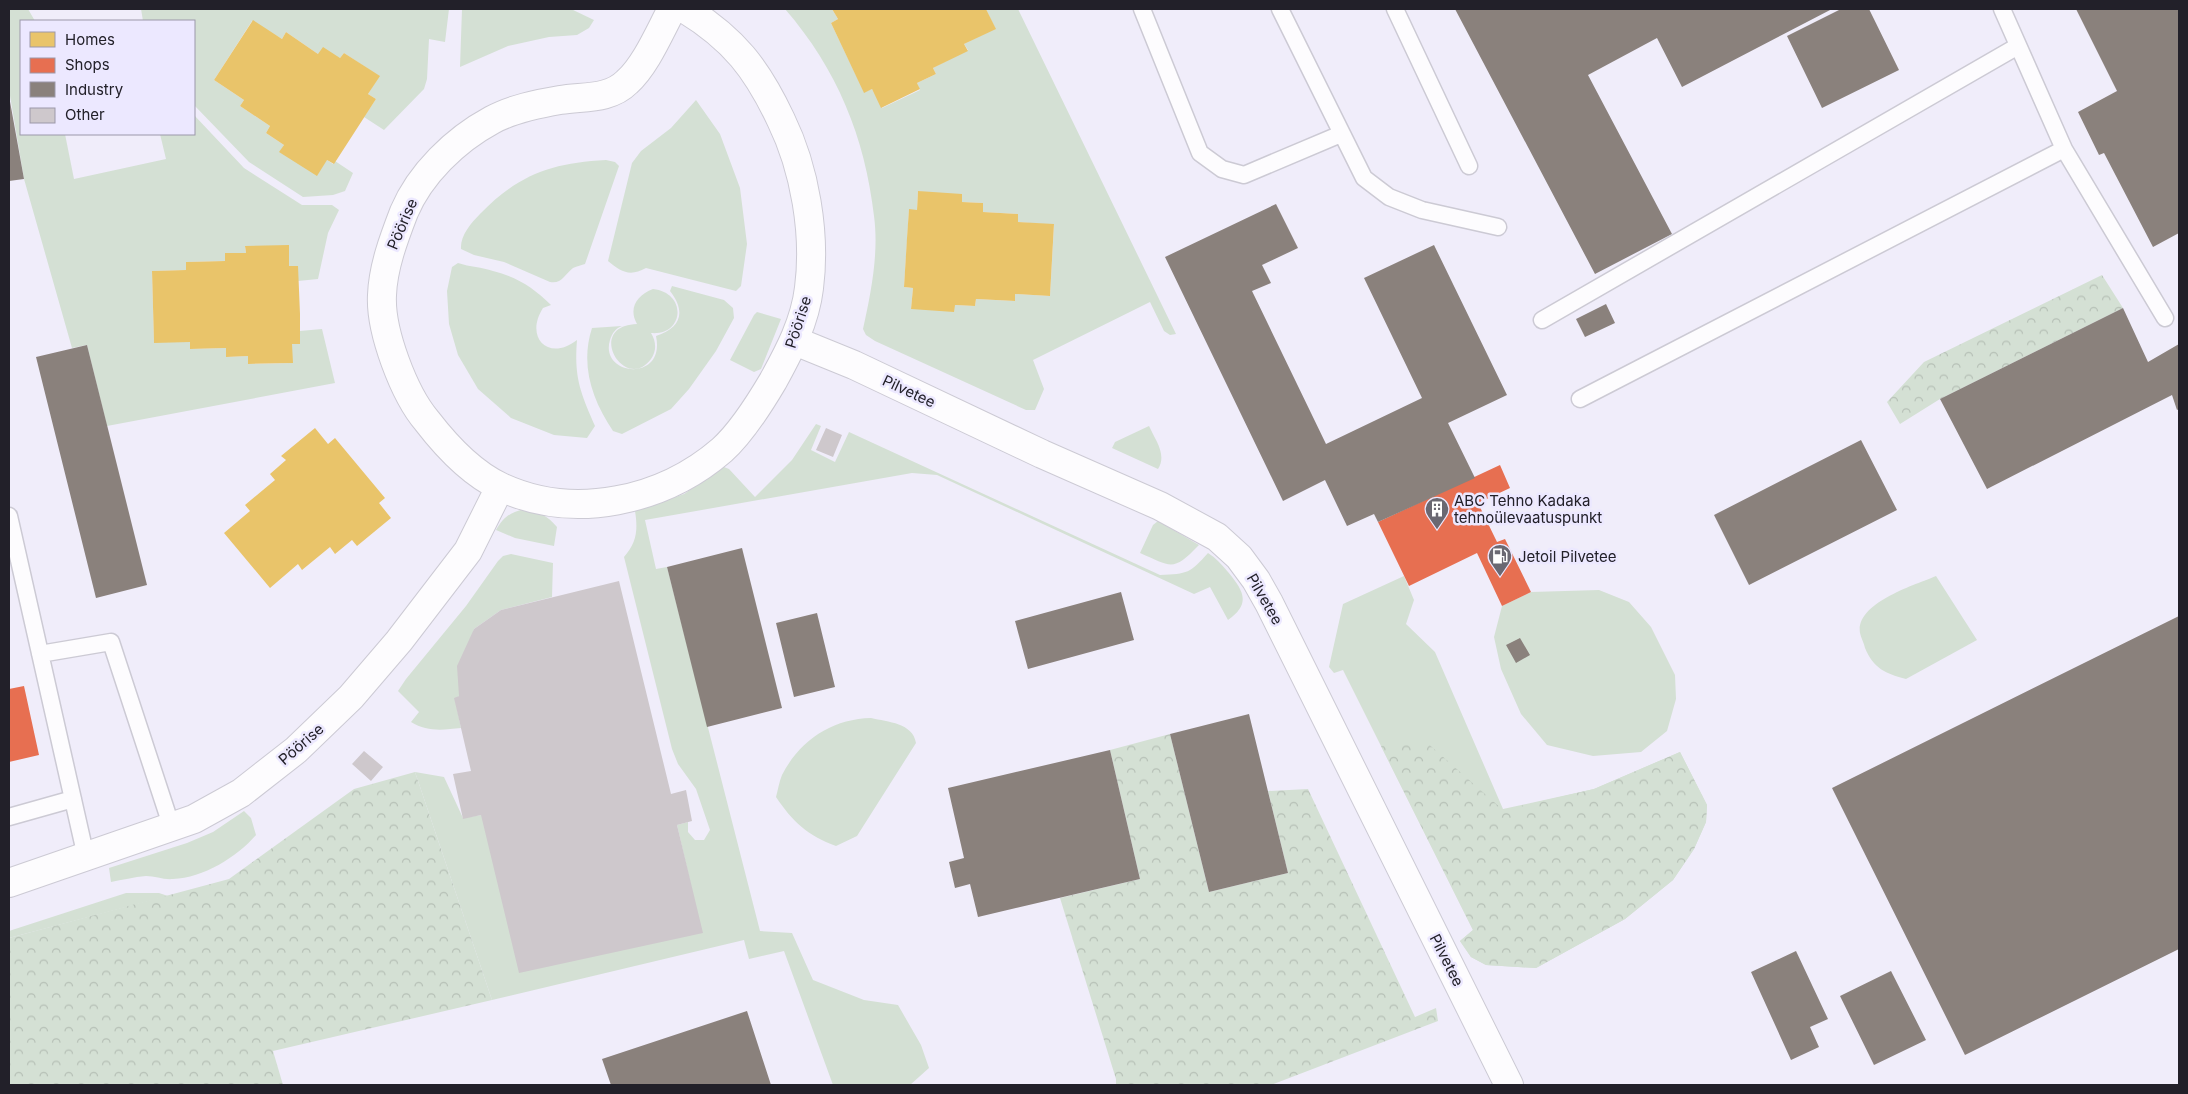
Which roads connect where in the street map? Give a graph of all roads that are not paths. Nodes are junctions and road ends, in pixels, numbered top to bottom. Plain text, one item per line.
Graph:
1 (672, 9) edge
2 (685, 9) edge
3 (1142, 9) edge
4 (1280, 9) edge
5 (1395, 9) edge
6 (2002, 9) edge
7 (2018, 46) junction
8 (1341, 134) junction
9 (2064, 149) junction
10 (1469, 166) dead end
11 (1498, 227) dead end
12 (2165, 318) dead end
13 (1542, 320) dead end
14 (795, 341) junction
15 (1580, 400) dead end
16 (500, 487) junction
17 (9, 516) edge
18 (40, 654) junction
19 (73, 799) junction
20 (9, 818) edge
21 (172, 828) junction
22 (86, 857) junction
23 (9, 883) edge
24 (1509, 1085) edge

1 - 16 street, Pöörise
2 - 14 street, Pöörise
3 - 8 lane
4 - 8 lane
5 - 10 lane
6 - 7 lane
7 - 9 lane
7 - 13 lane
8 - 11 lane
9 - 12 lane
9 - 15 lane
14 - 16 street, Pöörise
14 - 24 street, Pilvetee
16 - 21 street, Pöörise
17 - 18 lane
18 - 19 lane
18 - 21 lane
19 - 20 lane
19 - 22 lane
21 - 22 street, Pöörise
22 - 23 street, Pöörise

